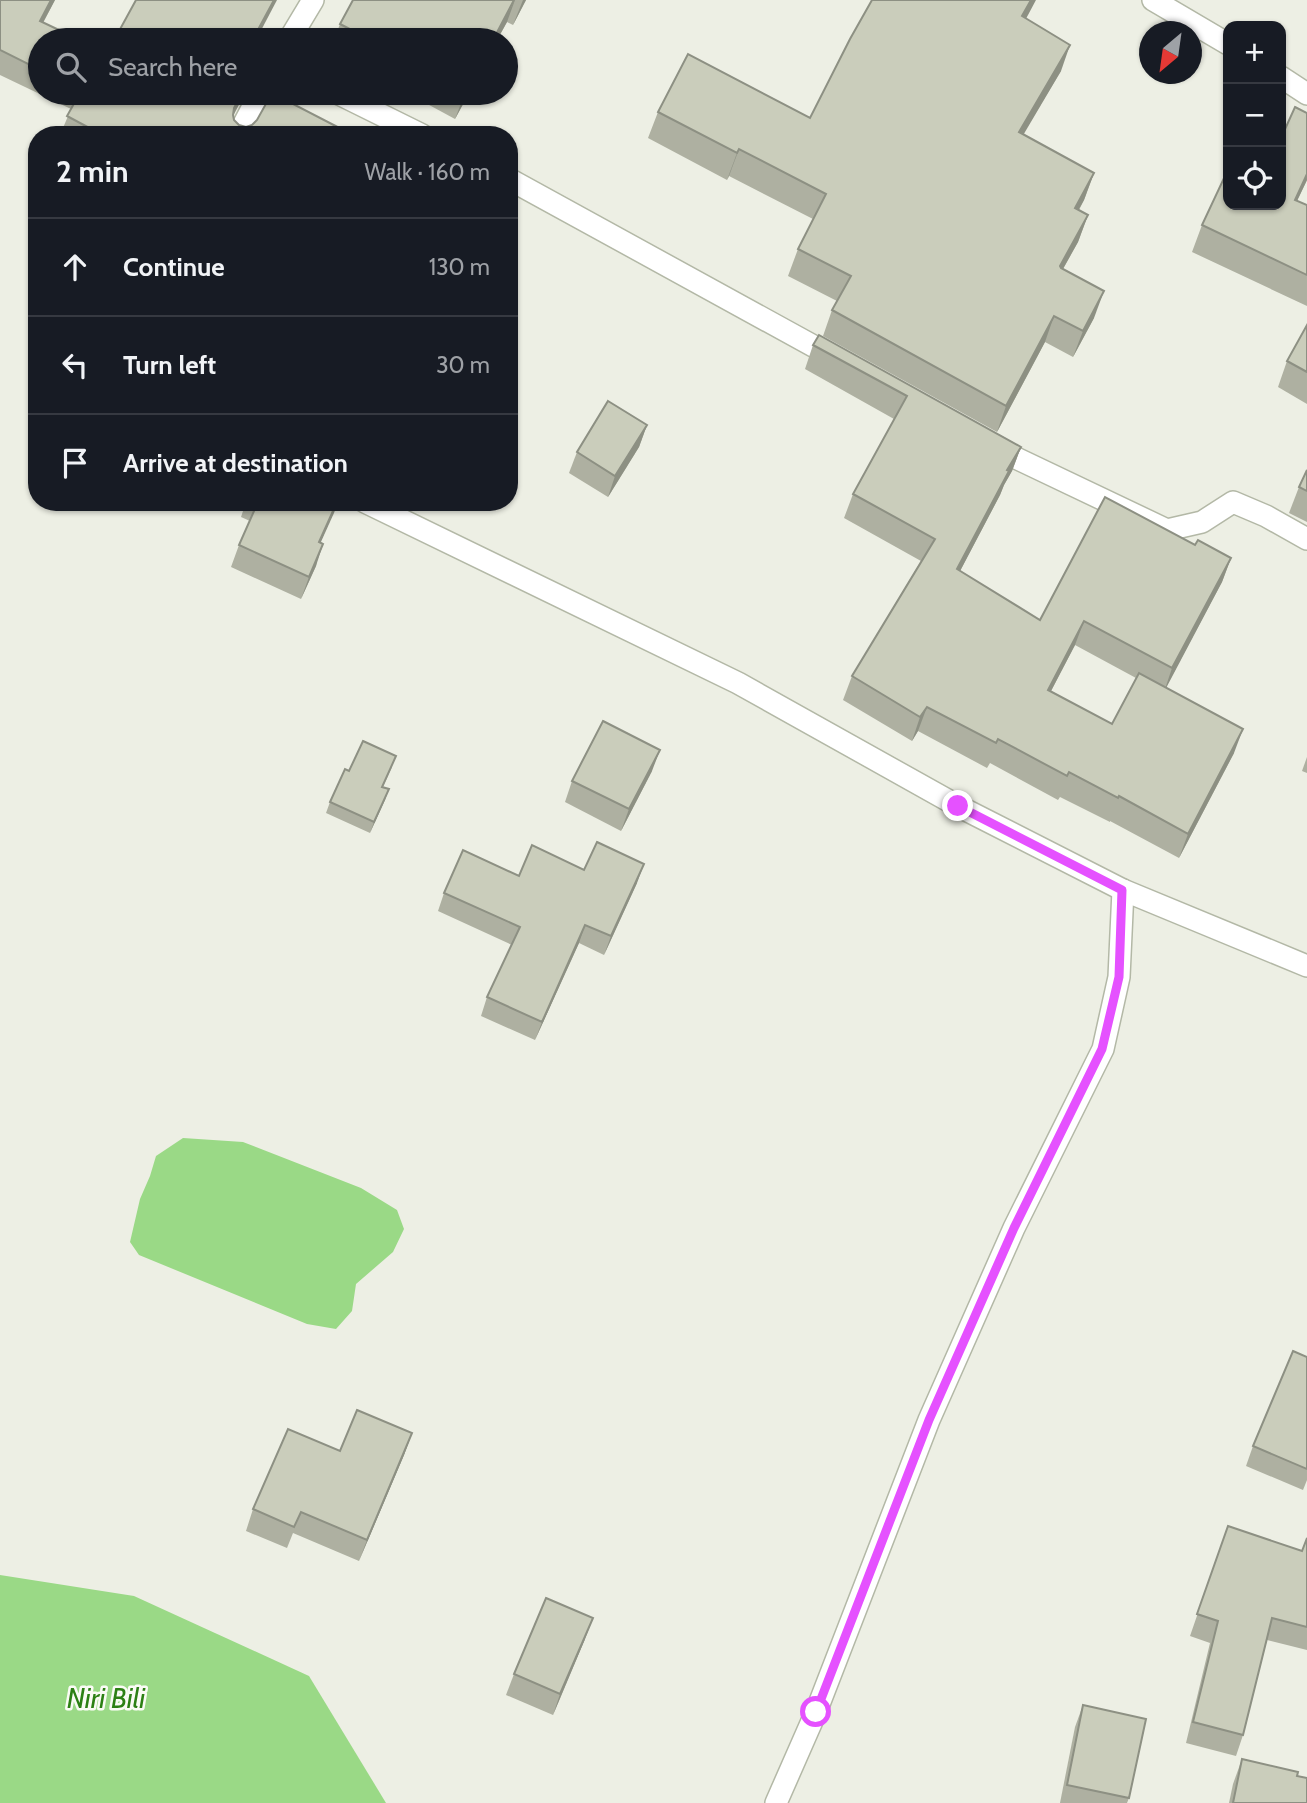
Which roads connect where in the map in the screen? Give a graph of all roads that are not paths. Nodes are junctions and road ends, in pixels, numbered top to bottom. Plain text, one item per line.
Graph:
1 (313, 0) edge
2 (1153, 0) edge
3 (296, 28) edge
4 (1223, 41) edge
5 (1286, 80) edge
6 (1307, 94) edge
7 (254, 105) edge
8 (361, 105) edge
9 (243, 126) edge
10 (404, 126) edge
11 (518, 184) edge
12 (860, 372) edge
13 (982, 439) edge
14 (384, 511) edge
15 (1307, 539) edge
16 (1122, 890) junction
17 (1307, 966) edge
18 (776, 1803) edge

1 - 3 street
2 - 4 street
5 - 6 street
7 - 9 street
8 - 10 street
11 - 12 street
13 - 15 street
14 - 16 street
16 - 17 street
16 - 18 street

